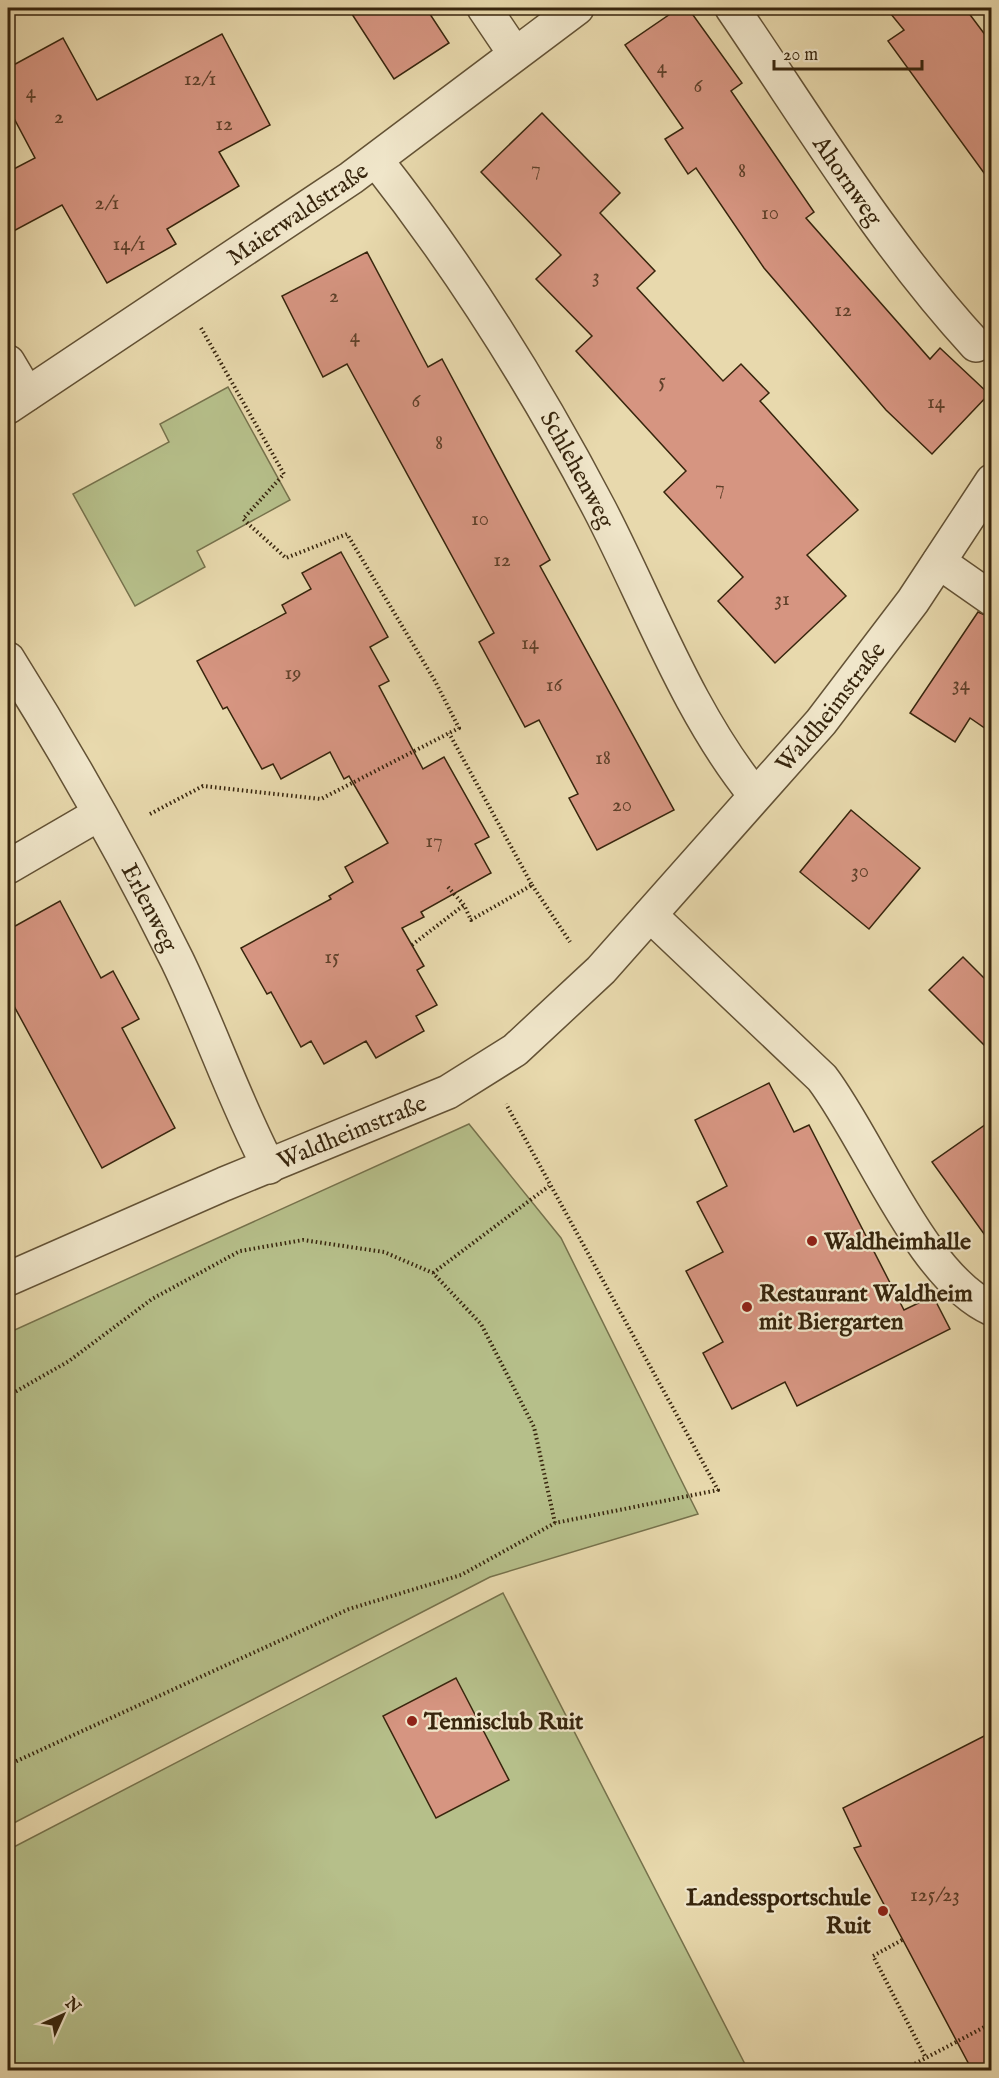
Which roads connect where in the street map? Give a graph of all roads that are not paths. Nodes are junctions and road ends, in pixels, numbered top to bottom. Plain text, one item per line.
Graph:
1 (484, 8) edge
2 (577, 8) edge
3 (732, 8) edge
4 (515, 54) junction
5 (376, 160) junction
6 (976, 345) dead end
7 (8, 362) edge
8 (17, 400) edge
9 (992, 481) edge
10 (939, 562) junction
11 (992, 599) edge
12 (8, 658) edge
13 (755, 795) junction
14 (105, 824) junction
15 (8, 867) edge
16 (650, 915) junction
17 (269, 1167) junction
18 (8, 1279) edge
19 (992, 1309) edge

1 - 4 street
2 - 4 street, Maierwaldstraße
3 - 6 street, Ahornweg
4 - 5 street, Maierwaldstraße
5 - 8 street, Maierwaldstraße
5 - 13 street, Schlehenweg
7 - 8 street
9 - 10 street, Waldheimstraße
10 - 11 street
10 - 13 street, Waldheimstraße
12 - 14 street, Erlenweg
13 - 16 street, Waldheimstraße
14 - 15 street
14 - 17 street, Erlenweg
16 - 17 street, Waldheimstraße
16 - 19 street
17 - 18 street, Waldheimstraße

